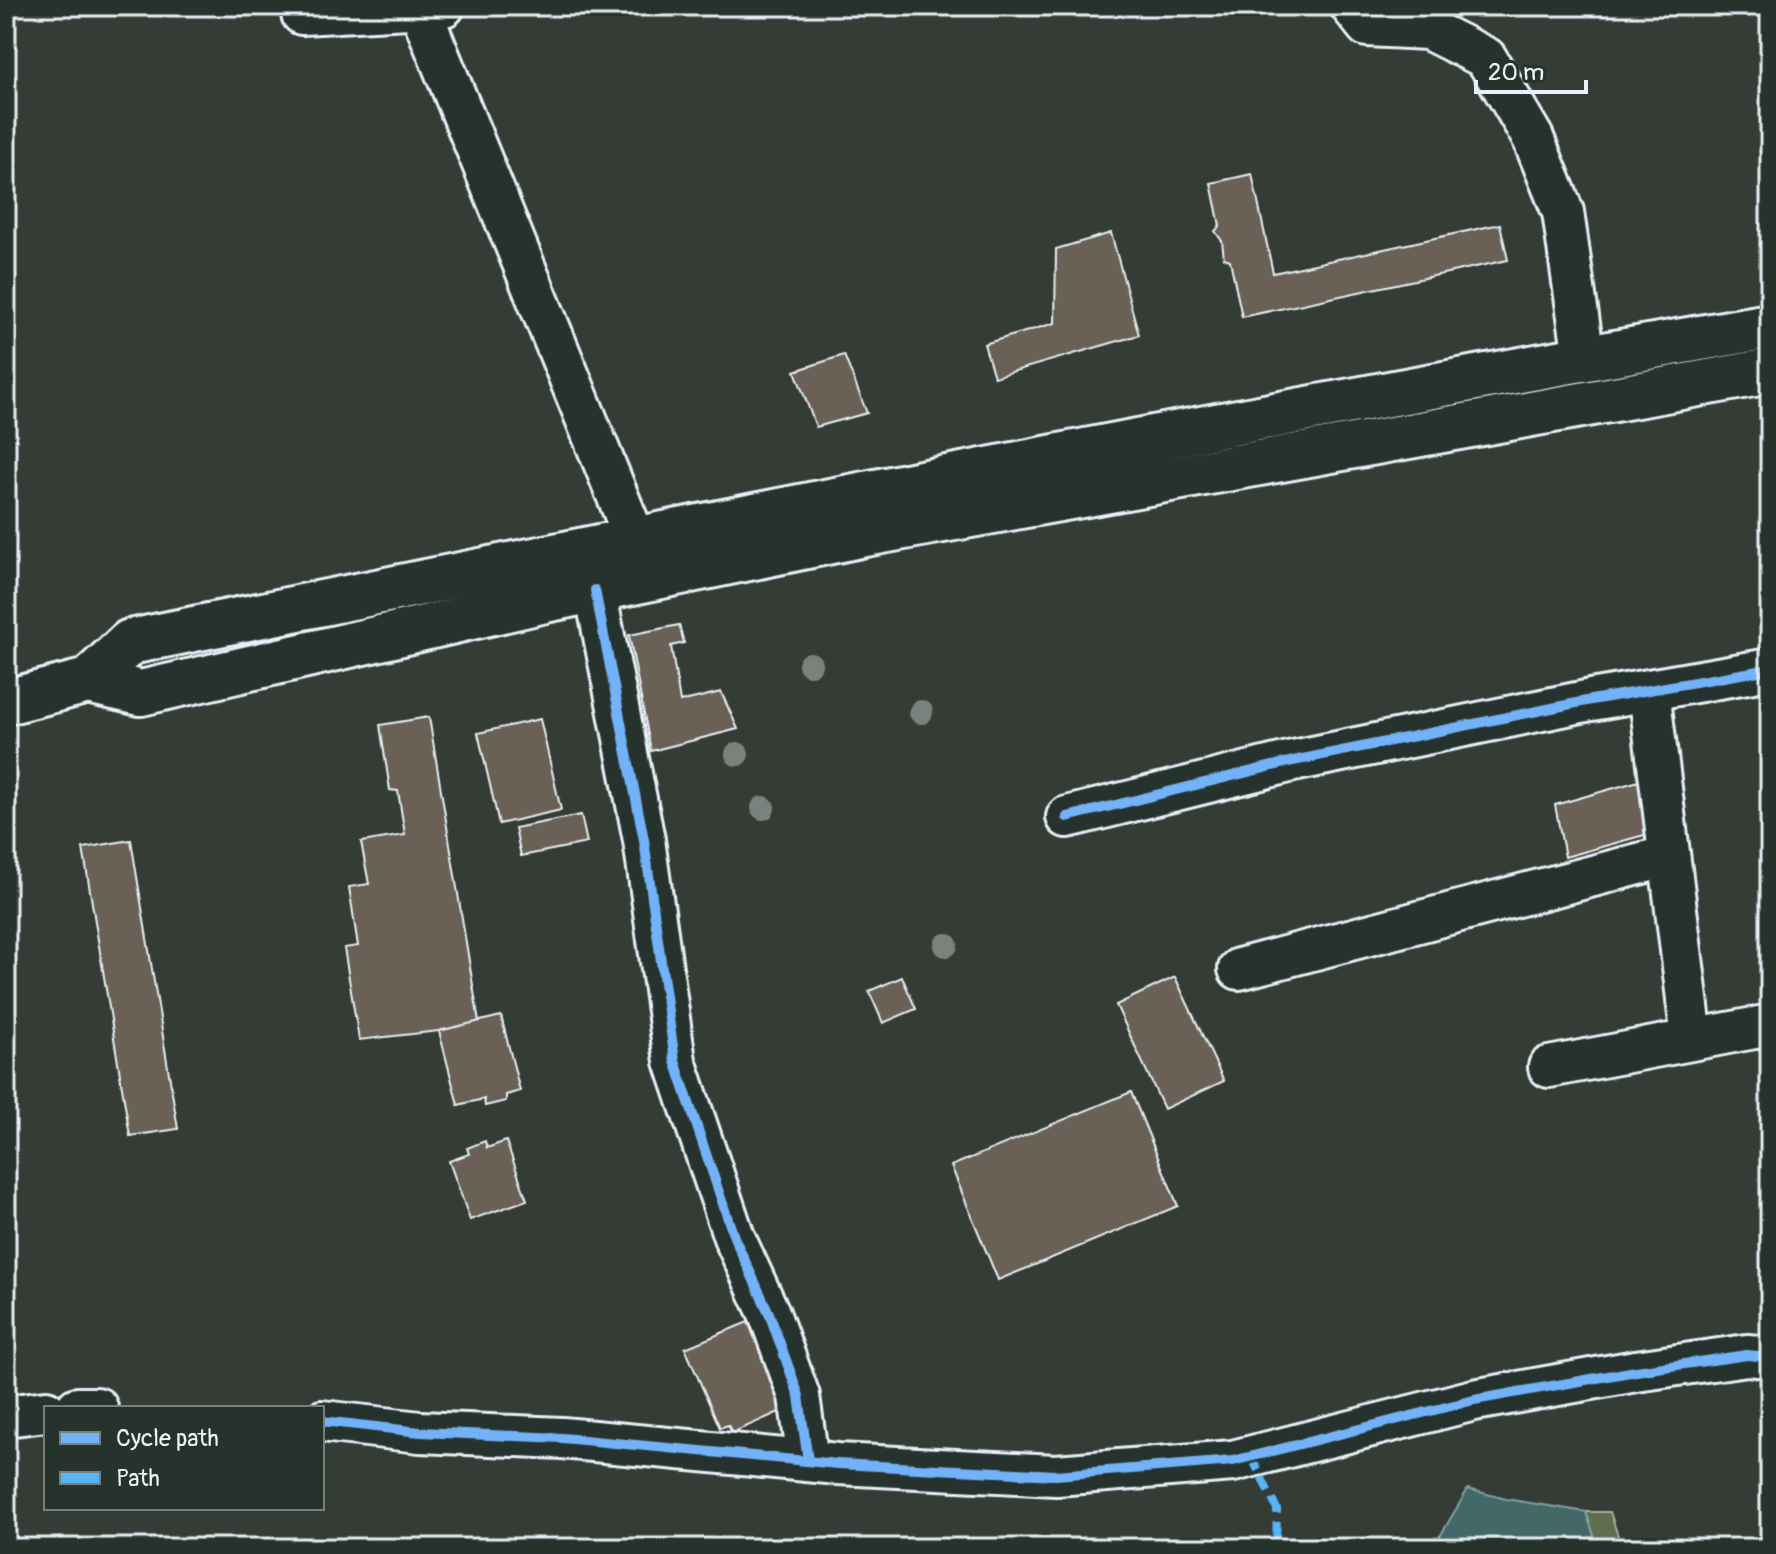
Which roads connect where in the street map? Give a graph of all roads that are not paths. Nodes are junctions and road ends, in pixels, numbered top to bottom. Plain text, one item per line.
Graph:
1 (1351, 6) edge
2 (432, 7) edge
3 (302, 14) dead end
4 (1770, 326) edge
5 (1584, 358) junction
6 (1770, 371) edge
7 (635, 539) junction
8 (595, 590) junction
9 (1770, 669) edge
10 (88, 681) junction
11 (1649, 691) junction
12 (6, 702) edge
13 (1067, 817) dead end
14 (1669, 856) junction
15 (1239, 969) dead end
16 (1770, 1025) edge
17 (1692, 1039) junction
18 (1549, 1067) dead end
19 (1770, 1357) edge
20 (44, 1411) edge
21 (6, 1416) edge
22 (324, 1421) edge
23 (808, 1461) junction

1 - 5 street
2 - 3 street
2 - 7 street
4 - 5 highway
5 - 7 highway
6 - 8 highway
7 - 10 highway
8 - 10 highway
8 - 23 street
9 - 11 street
10 - 12 highway
11 - 13 street
11 - 14 street
14 - 15 street
14 - 17 street
16 - 17 street
17 - 18 street
19 - 23 street
20 - 21 street
22 - 23 street

